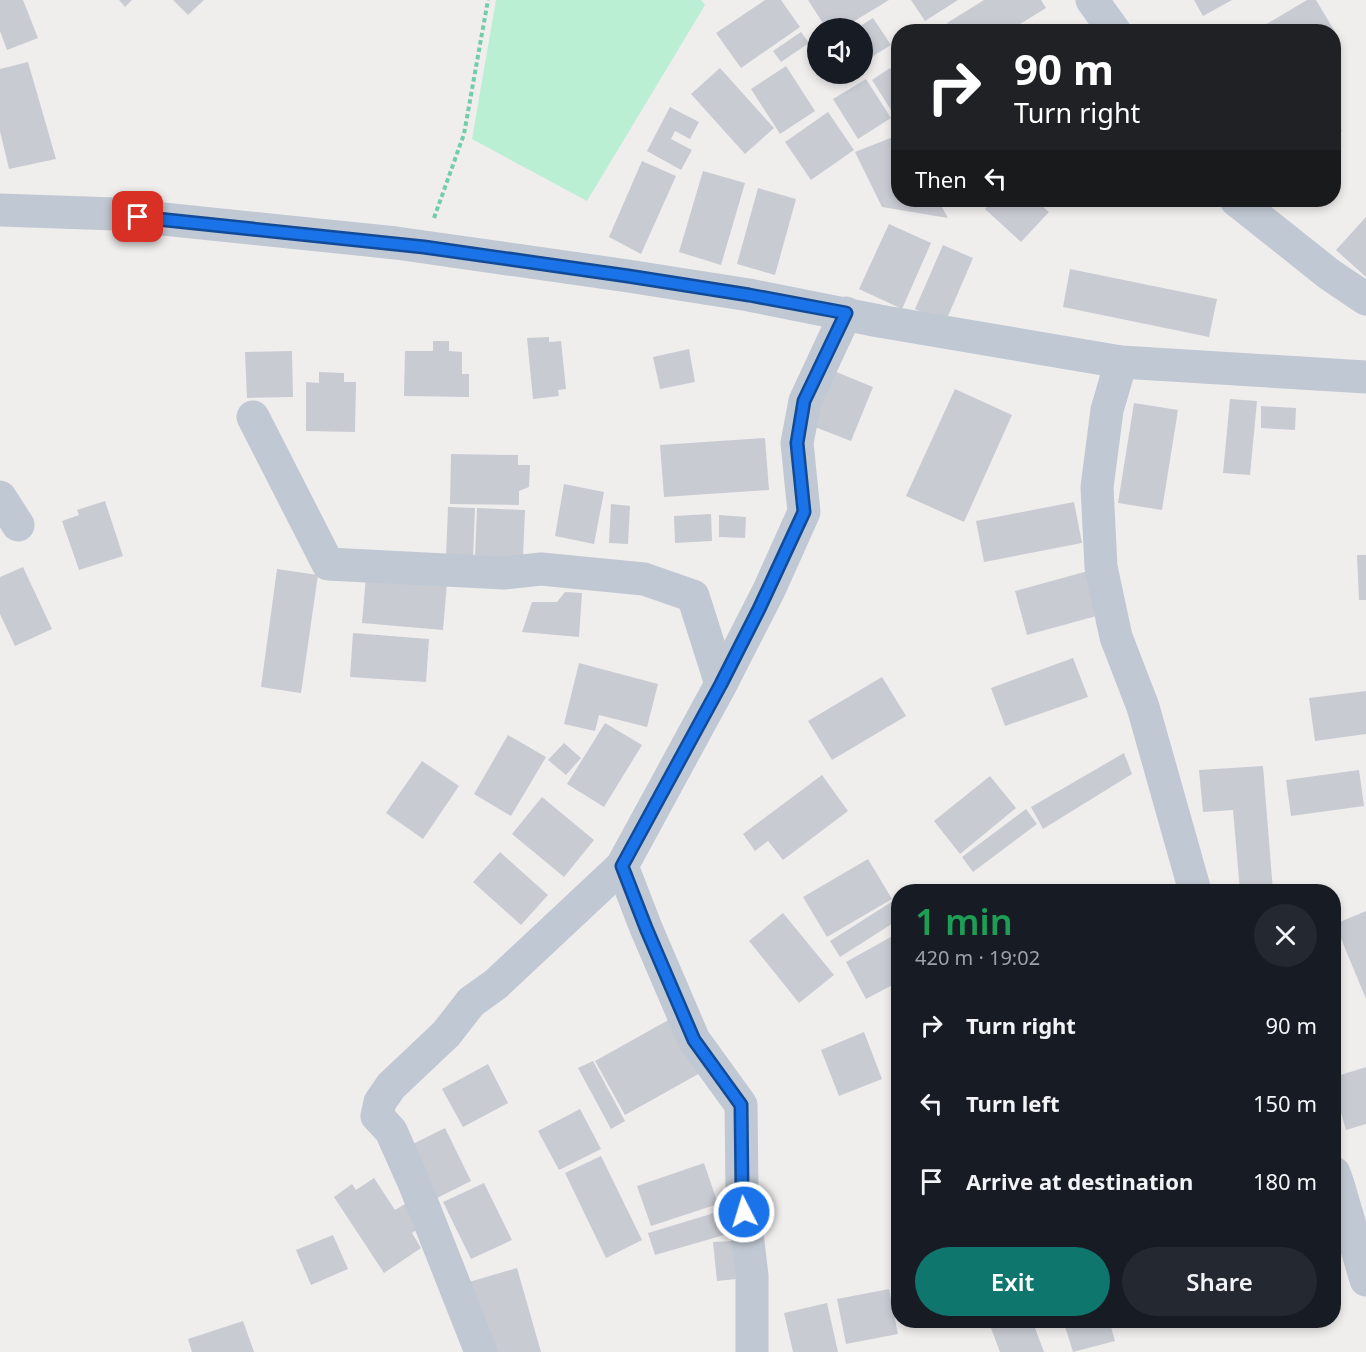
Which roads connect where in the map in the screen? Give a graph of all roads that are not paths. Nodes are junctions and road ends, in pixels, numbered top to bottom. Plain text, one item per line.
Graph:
1 (1092, 0) edge
2 (1109, 24) edge
3 (1245, 207) edge
4 (0, 210) edge
5 (1366, 299) edge
6 (846, 313) junction
7 (1121, 362) junction
8 (1366, 377) edge
9 (253, 417) dead end
10 (0, 497) edge
11 (18, 525) dead end
12 (721, 684) junction
13 (622, 866) junction
14 (1193, 884) edge
15 (1341, 1194) edge
16 (1366, 1280) edge
17 (481, 1352) edge
18 (752, 1352) edge

1 - 2 street
3 - 5 street
4 - 6 street
6 - 7 street
6 - 12 street
7 - 8 street
7 - 14 street
9 - 12 street
10 - 11 street
12 - 13 street
13 - 17 street
13 - 18 street
15 - 16 street

